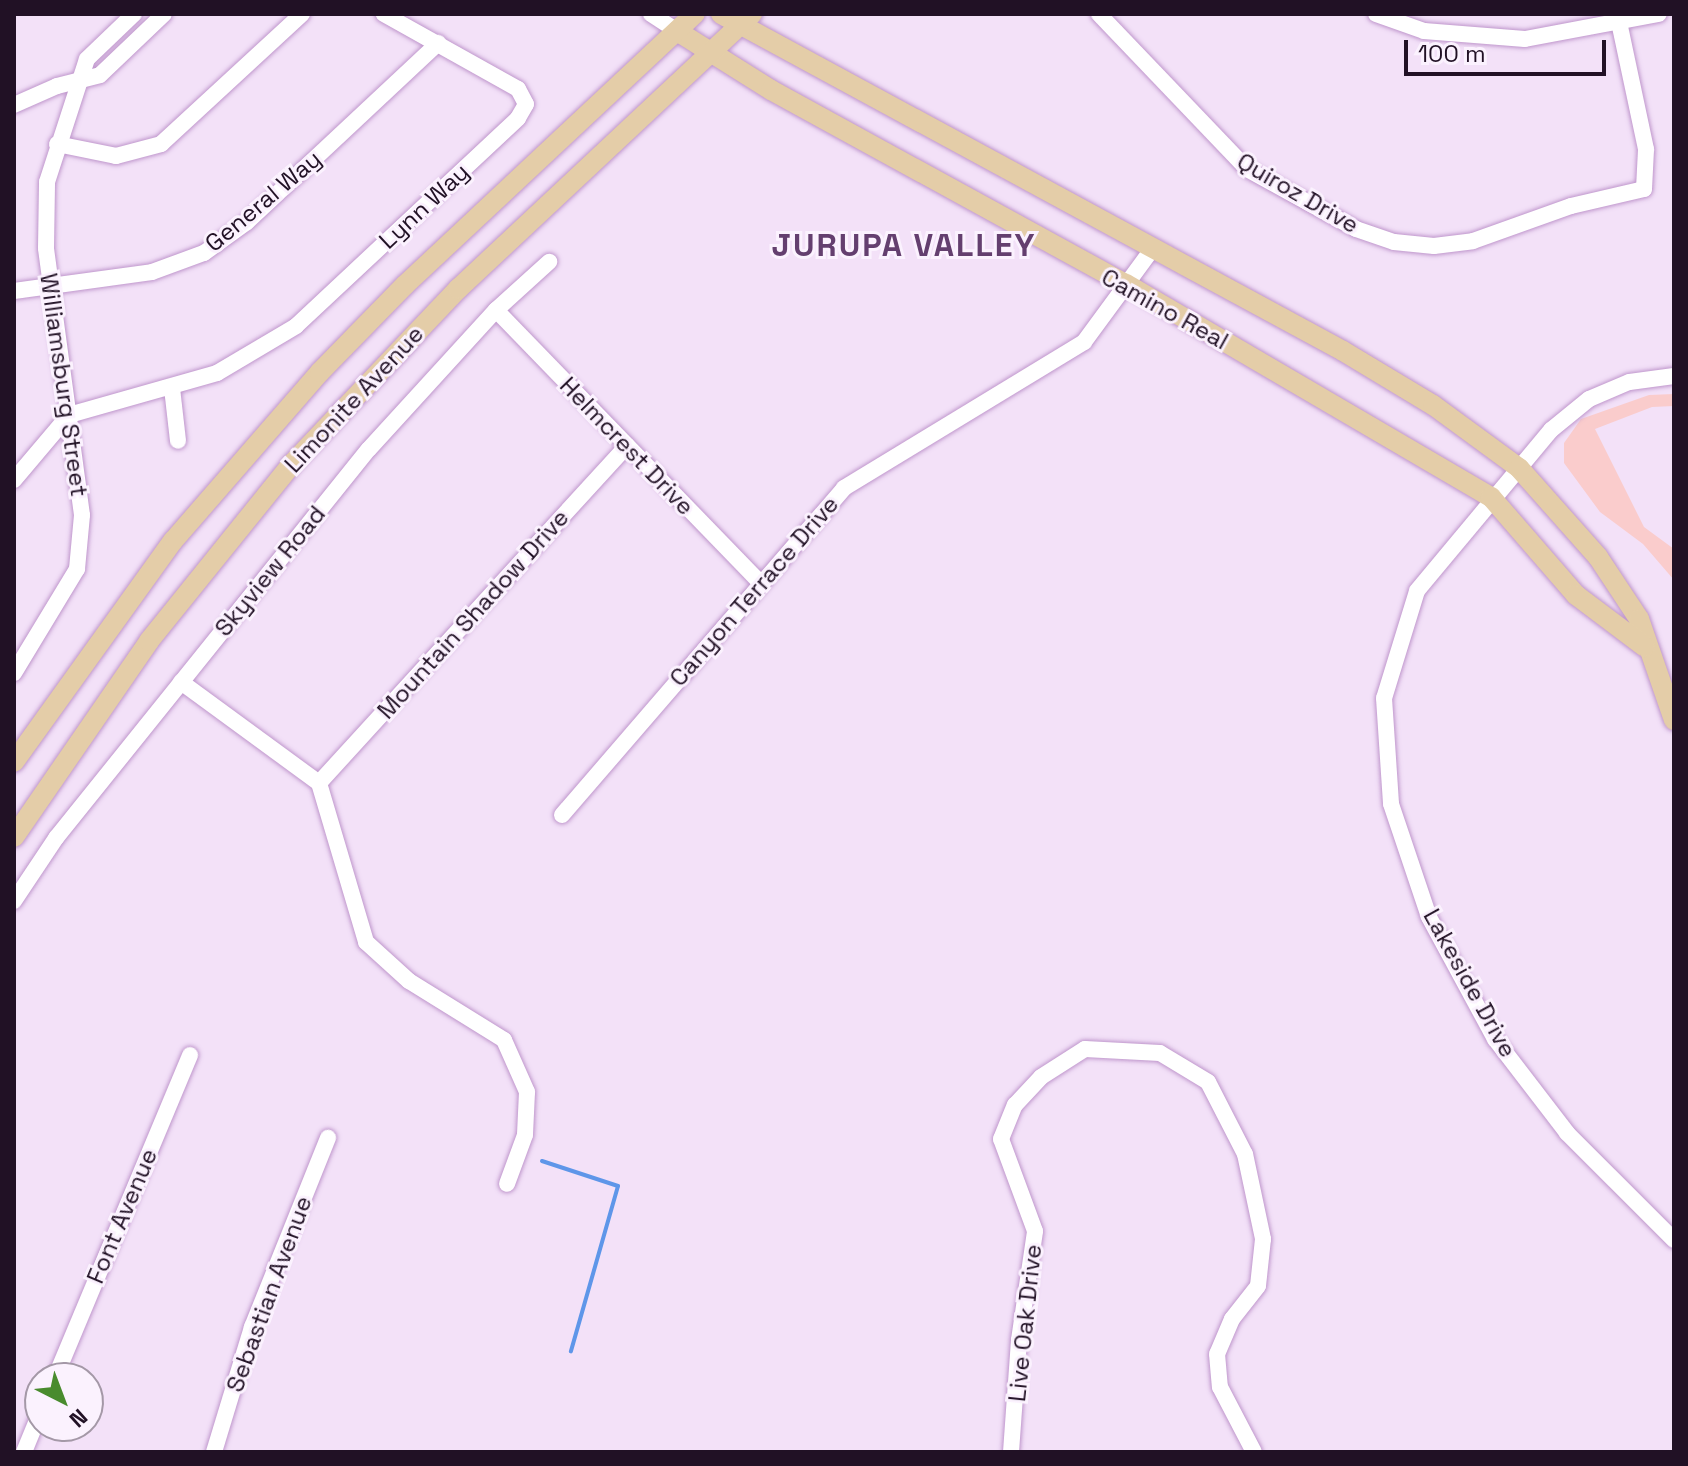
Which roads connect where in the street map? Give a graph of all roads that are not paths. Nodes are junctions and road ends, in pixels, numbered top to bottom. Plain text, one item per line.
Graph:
1 (134, 14) edge
2 (164, 14) edge
3 (302, 14) edge
4 (384, 14) edge
5 (651, 14) edge
6 (695, 14) edge
7 (721, 14) edge
8 (1099, 14) edge
9 (1376, 14) edge
10 (1659, 14) edge
11 (746, 20) edge
12 (1619, 22) junction
13 (677, 31) junction
14 (438, 43) junction
15 (711, 52) junction
16 (77, 84) junction
17 (14, 105) edge
18 (57, 144) junction
19 (1153, 248) junction
20 (549, 262) dead end
21 (1126, 284) junction
22 (51, 286) junction
23 (14, 291) edge
24 (496, 310) junction
25 (1674, 376) edge
26 (172, 388) junction
27 (69, 415) junction
28 (178, 441) dead end
29 (627, 446) junction
30 (1519, 468) junction
31 (14, 480) edge
32 (1491, 497) junction
33 (759, 581) junction
34 (1645, 647) junction
35 (14, 673) edge
36 (181, 682) junction
37 (1674, 720) edge
38 (14, 762) edge
39 (319, 783) junction
40 (562, 815) dead end
41 (14, 837) edge
42 (14, 901) edge
43 (190, 1055) dead end
44 (328, 1138) dead end
45 (507, 1184) dead end
46 (1674, 1240) edge
47 (62, 1362) edge
48 (214, 1452) edge
49 (1011, 1452) edge
50 (1254, 1452) edge

1 - 16 street, Williamsburg Street
2 - 16 street
3 - 18 street
4 - 14 street, Lynn Way
5 - 13 street, Camino Real
6 - 13 main road, Limonite Avenue
7 - 11 main road, Camino Real
8 - 12 street, Quiroz Drive
9 - 12 street
10 - 12 street
11 - 15 main road, Limonite Avenue
11 - 19 main road, Camino Real
13 - 15 main road, Camino Real
13 - 38 main road, Limonite Avenue
14 - 22 street, General Way
14 - 26 street, Lynn Way
15 - 21 main road, Camino Real
15 - 41 main road, Limonite Avenue
16 - 17 street
16 - 18 street, Williamsburg Street
18 - 22 street, Williamsburg Street
19 - 21 street, Canyon Terrace Drive
19 - 30 main road, Camino Real
20 - 24 street, Skyview Road
21 - 32 main road, Camino Real
21 - 33 street, Canyon Terrace Drive
22 - 23 street, General Way
22 - 27 street, Williamsburg Street
24 - 29 street, Helmcrest Drive
24 - 36 street, Skyview Road
25 - 30 street, Lakeside Drive
26 - 27 street, Lynn Way
26 - 28 street
27 - 31 street
27 - 35 street, Williamsburg Street
29 - 33 street, Helmcrest Drive
29 - 39 street, Mountain Shadow Drive
30 - 32 street, Lakeside Drive
30 - 34 main road, Camino Real
32 - 34 main road, Camino Real
32 - 46 street, Lakeside Drive
33 - 40 street, Canyon Terrace Drive
34 - 37 main road, Camino Real
36 - 39 street
36 - 42 street, Skyview Road
39 - 45 street
43 - 47 street, Font Avenue
44 - 48 street, Sebastian Avenue
49 - 50 street, Live Oak Drive

